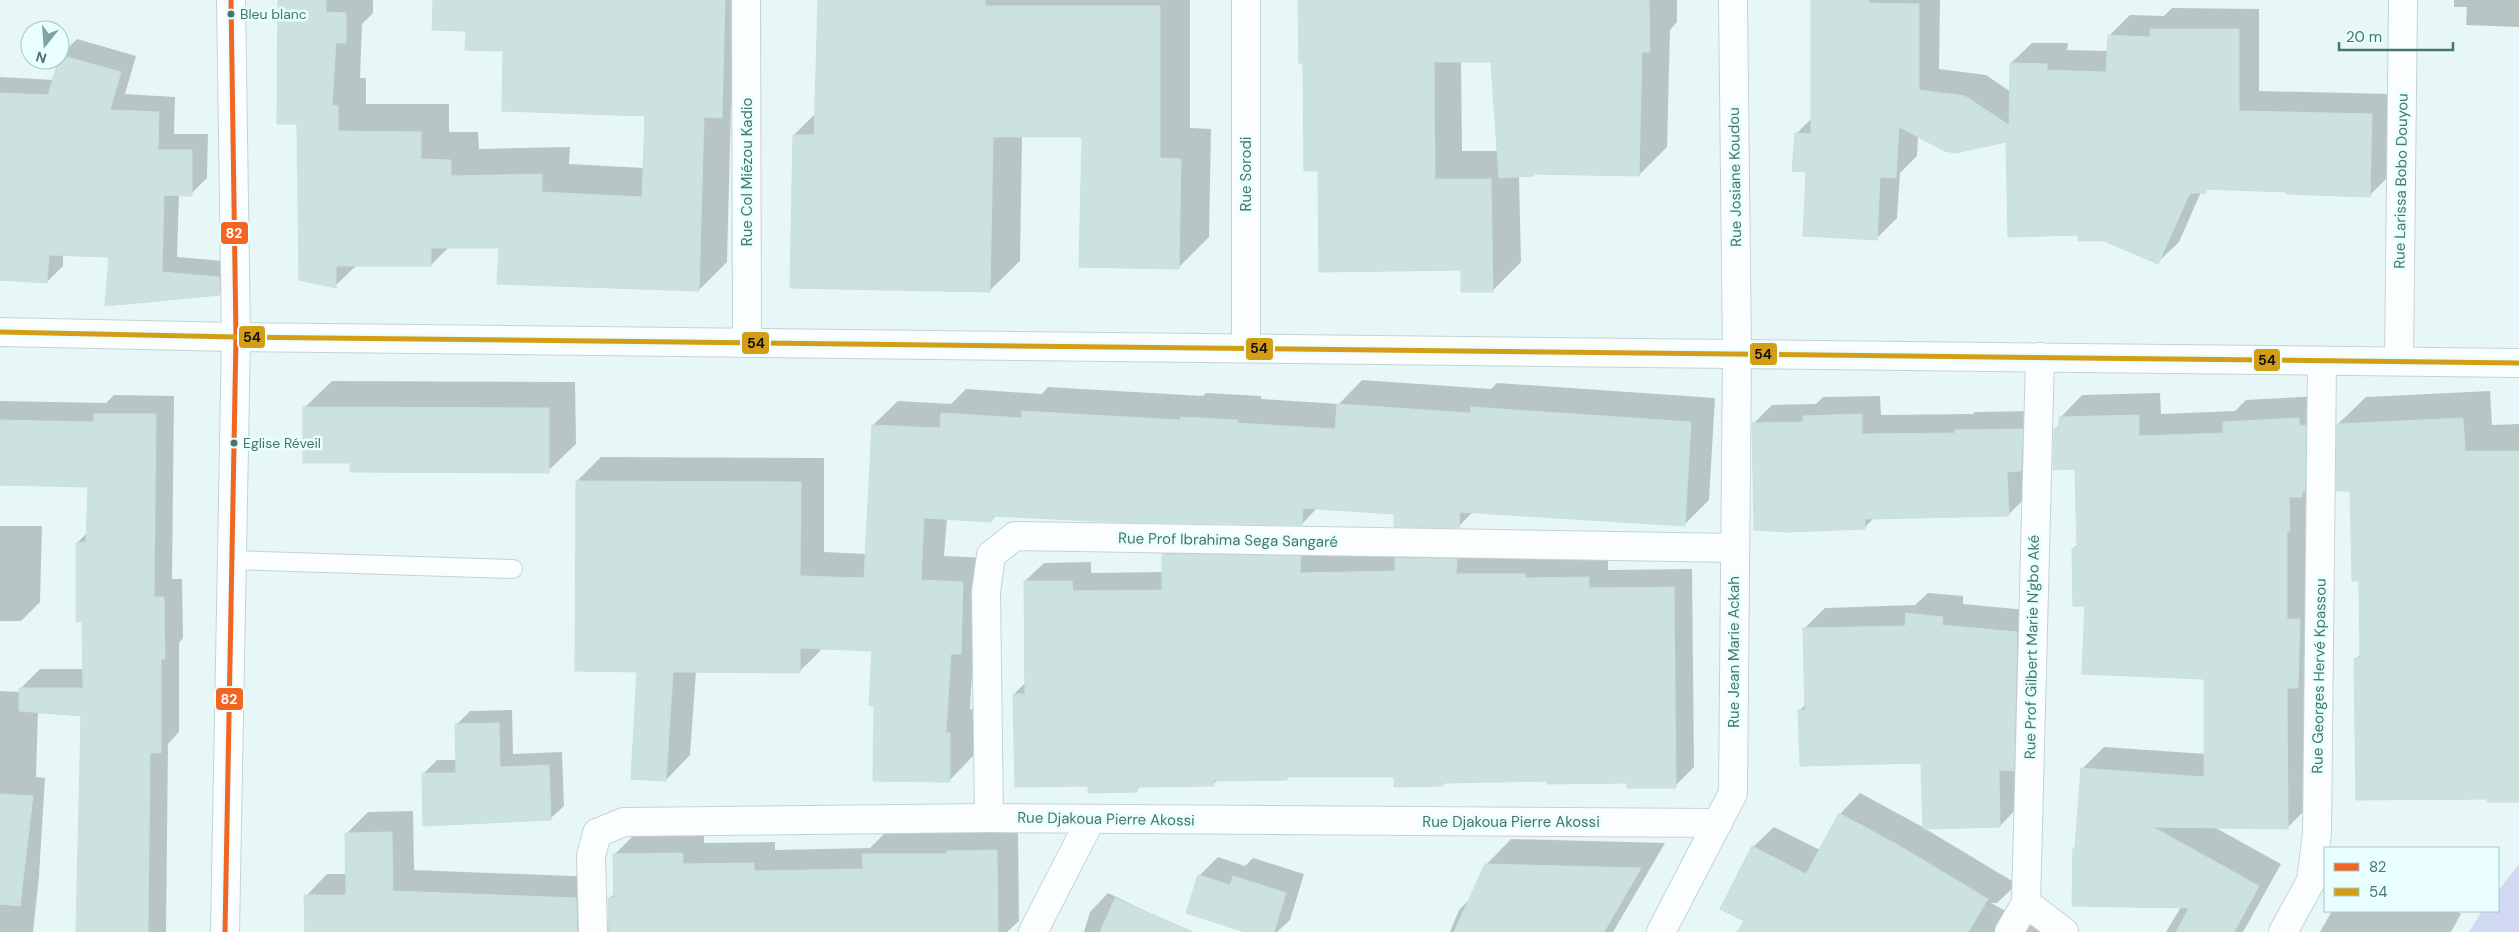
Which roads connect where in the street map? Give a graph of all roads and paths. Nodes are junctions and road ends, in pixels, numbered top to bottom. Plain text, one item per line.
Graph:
1 (232, 0) edge
2 (746, 0) edge
3 (1246, 0) edge
4 (1733, 0) edge
5 (2403, 0) edge
6 (0, 332) edge
7 (236, 337) junction
8 (748, 343) junction
9 (1246, 348) junction
10 (1737, 355) junction
11 (2040, 357) junction
12 (2322, 361) junction
13 (2399, 361) junction
14 (2519, 363) edge
15 (1735, 548) junction
16 (232, 560) junction
17 (513, 569) dead end
18 (989, 818) junction
19 (1091, 819) junction
20 (1718, 823) junction
21 (2026, 903) junction
22 (225, 932) edge
23 (593, 932) edge
24 (1033, 932) edge
25 (1660, 932) edge
26 (2009, 932) edge
27 (2064, 932) edge
28 (2283, 932) edge

1 - 7 street
2 - 8 street, Rue Col Miézou Kadio
3 - 9 street, Rue Sorodi
4 - 10 street, Rue Josiane Koudou
5 - 13 street, Rue Larissa Bobo Douyou
6 - 7 street
7 - 8 street
7 - 16 street
8 - 9 street
9 - 10 street
10 - 11 street
10 - 15 street, Rue Jean Marie Ackah
11 - 12 street
11 - 21 street, Rue Prof Gilbert Marie N'gbo Aké
12 - 13 street
12 - 28 street, Rue Georges Hervé Kpassou
13 - 14 street
15 - 18 street, Rue Prof Ibrahima Sega Sangaré
15 - 20 street, Rue Jean Marie Ackah
16 - 17 lane
16 - 22 street
18 - 19 street, Rue Djakoua Pierre Akossi
18 - 23 street, Rue Djakoua Pierre Akossi
19 - 20 street, Rue Djakoua Pierre Akossi
19 - 24 street
20 - 25 street, Rue Jean Marie Ackah
21 - 26 street, Rue Prof Gilbert Marie N'gbo Aké
21 - 27 street

